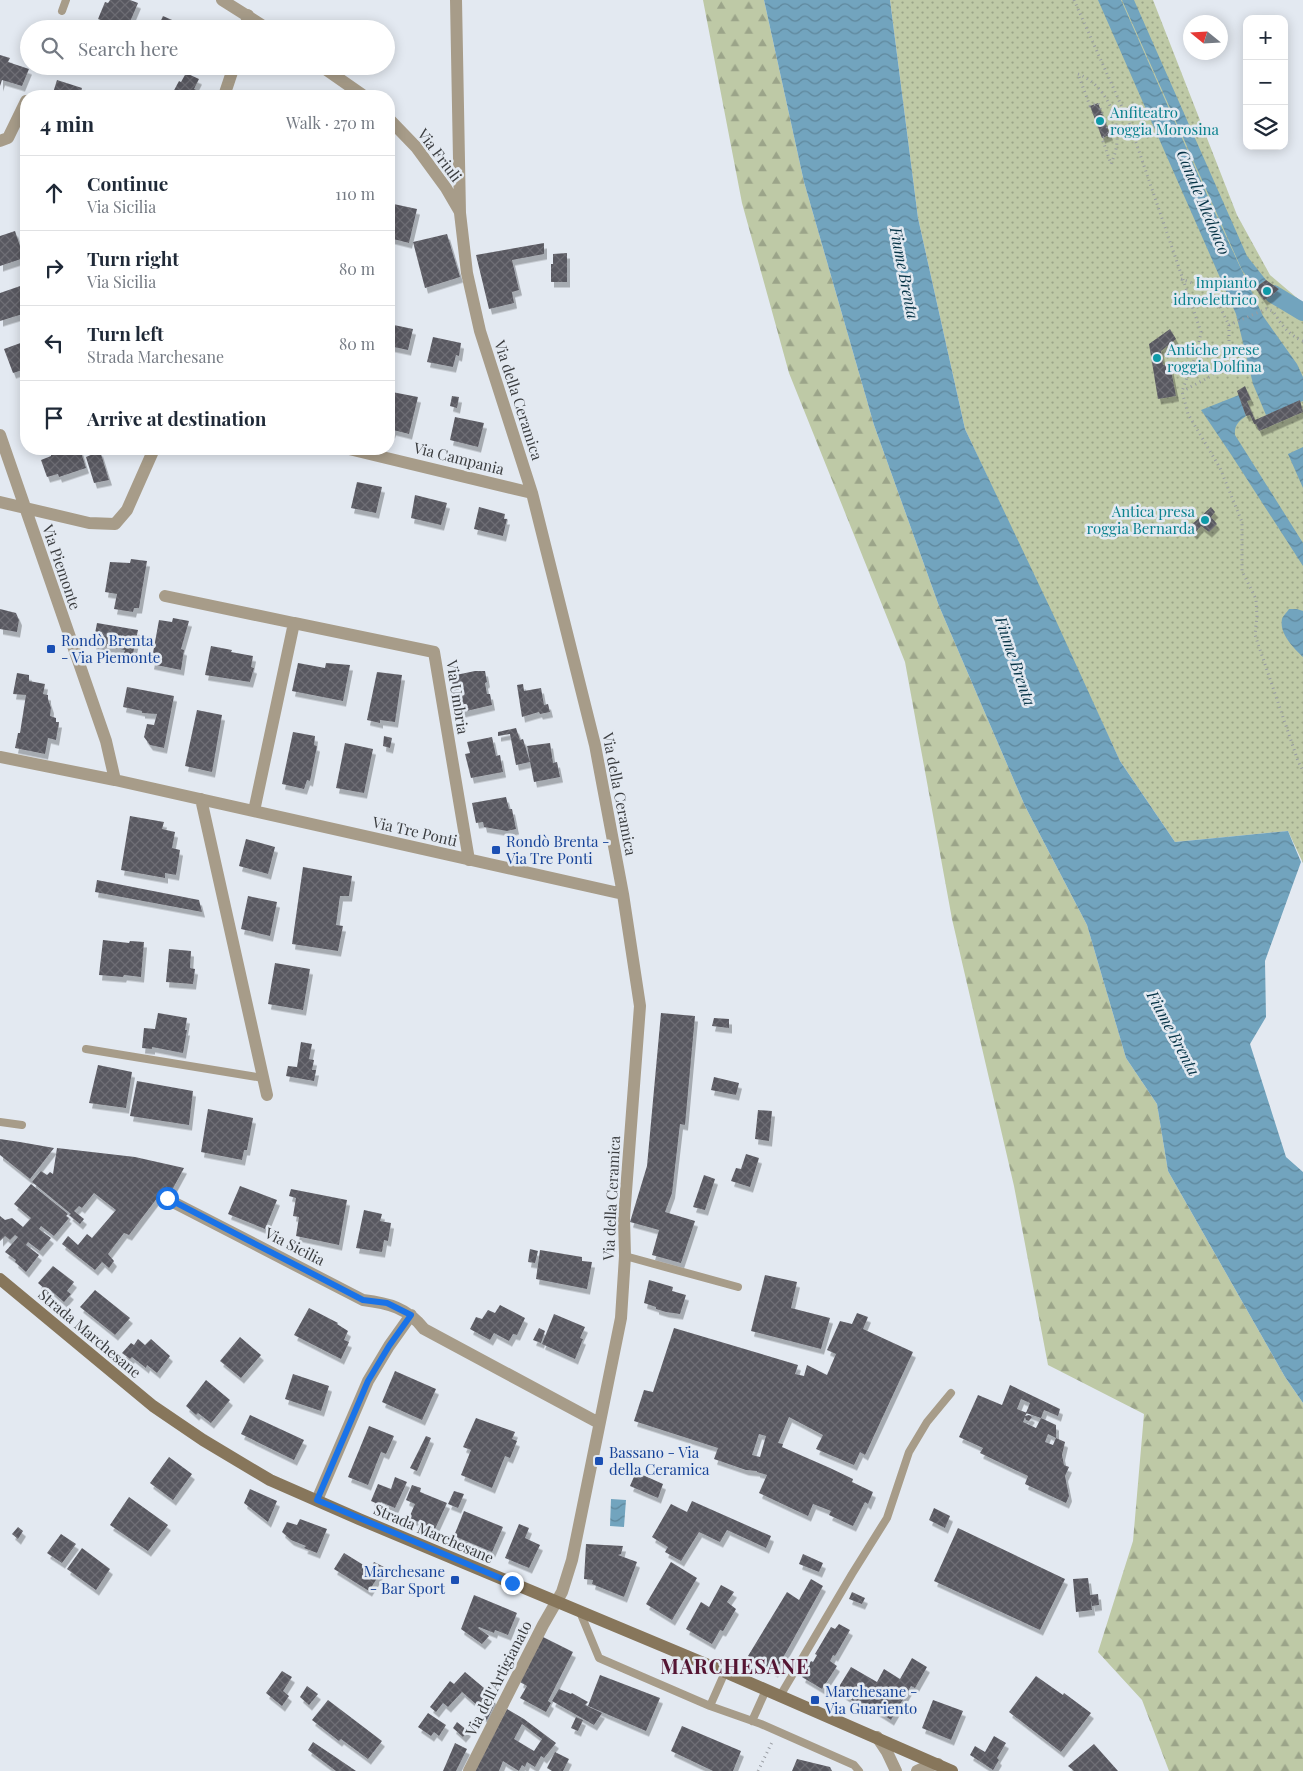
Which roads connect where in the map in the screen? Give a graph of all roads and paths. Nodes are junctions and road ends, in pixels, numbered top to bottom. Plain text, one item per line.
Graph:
1 (66, 0) edge
2 (222, 0) edge
3 (456, 0) edge
4 (1074, 0) edge
5 (62, 11) dead end
6 (248, 15) junction
7 (247, 20) edge
8 (255, 20) edge
9 (231, 75) edge
10 (334, 75) edge
11 (226, 90) edge
12 (355, 90) edge
13 (1123, 109) junction
14 (20, 113) edge
15 (1113, 114) junction
16 (395, 125) edge
17 (0, 141) edge
18 (460, 213) junction
19 (1181, 279) junction
20 (1228, 325) junction
21 (1303, 341) edge
22 (1182, 391) junction
23 (0, 435) edge
24 (151, 455) edge
25 (374, 455) edge
26 (532, 493) junction
27 (0, 502) edge
28 (24, 508) junction
29 (166, 596) dead end
30 (294, 623) junction
31 (0, 757) edge
32 (1303, 771) edge
33 (115, 780) junction
34 (201, 799) junction
35 (254, 811) junction
36 (468, 860) junction
37 (623, 894) junction
38 (86, 1049) dead end
39 (263, 1078) junction
40 (267, 1095) dead end
41 (0, 1122) edge
42 (22, 1125) dead end
43 (167, 1198) dead end
44 (625, 1256) junction
45 (0, 1279) edge
46 (738, 1287) dead end
47 (411, 1315) junction
48 (952, 1393) dead end
49 (599, 1423) junction
50 (317, 1500) junction
51 (557, 1602) junction
52 (579, 1611) junction
53 (725, 1672) junction
54 (766, 1690) junction
55 (780, 1696) junction
56 (710, 1706) junction
57 (752, 1721) junction
58 (774, 1737) dead end
59 (876, 1737) junction
60 (938, 1764) junction
61 (469, 1771) edge
62 (758, 1771) edge
63 (859, 1771) edge
64 (896, 1771) edge
65 (917, 1771) edge
66 (950, 1771) edge

1 - 5 lane
2 - 6 street
3 - 18 street, Via della Ceramica
4 - 13 path
6 - 7 street
6 - 8 street
9 - 11 street
10 - 12 street
13 - 15 path
13 - 19 path
14 - 17 street
15 - 15 path
16 - 18 street, Via Friuli
18 - 26 street, Via della Ceramica
19 - 20 path
19 - 22 path
20 - 21 path
20 - 22 path
22 - 32 path
23 - 28 street, Via Piemonte
24 - 28 street
25 - 26 street, Via Campania
26 - 37 street, Via della Ceramica
27 - 28 street
28 - 33 street, Via Piemonte
29 - 30 street, Via Umbria
30 - 35 street
30 - 36 street, Via Umbria
31 - 33 street, Via Tre Ponti
33 - 34 street, Via Tre Ponti
34 - 35 street, Via Tre Ponti
34 - 39 street
35 - 36 street, Via Tre Ponti
36 - 37 street, Via Tre Ponti
37 - 44 street, Via della Ceramica
38 - 39 lane
39 - 40 street
41 - 42 lane
43 - 47 street, Via Sicilia
44 - 46 lane
44 - 49 street, Via della Ceramica
45 - 50 main road, Strada Marchesane
47 - 49 street, Via Sicilia
47 - 50 street
48 - 55 lane
49 - 51 street, Via della Ceramica
50 - 51 main road, Strada Marchesane
51 - 52 main road, Strada Marchesane
51 - 61 street, Via dell'Artigianato
52 - 53 main road, Strada Marchesane
52 - 56 lane
53 - 54 main road, Strada Marchesane
53 - 56 lane
54 - 55 main road, Strada Marchesane
54 - 57 lane
55 - 59 main road, Strada Marchesane
56 - 57 lane
57 - 63 lane
58 - 62 path
59 - 60 main road, Strada Marchesane
59 - 64 street
60 - 65 street
60 - 66 main road, Strada Marchesane

